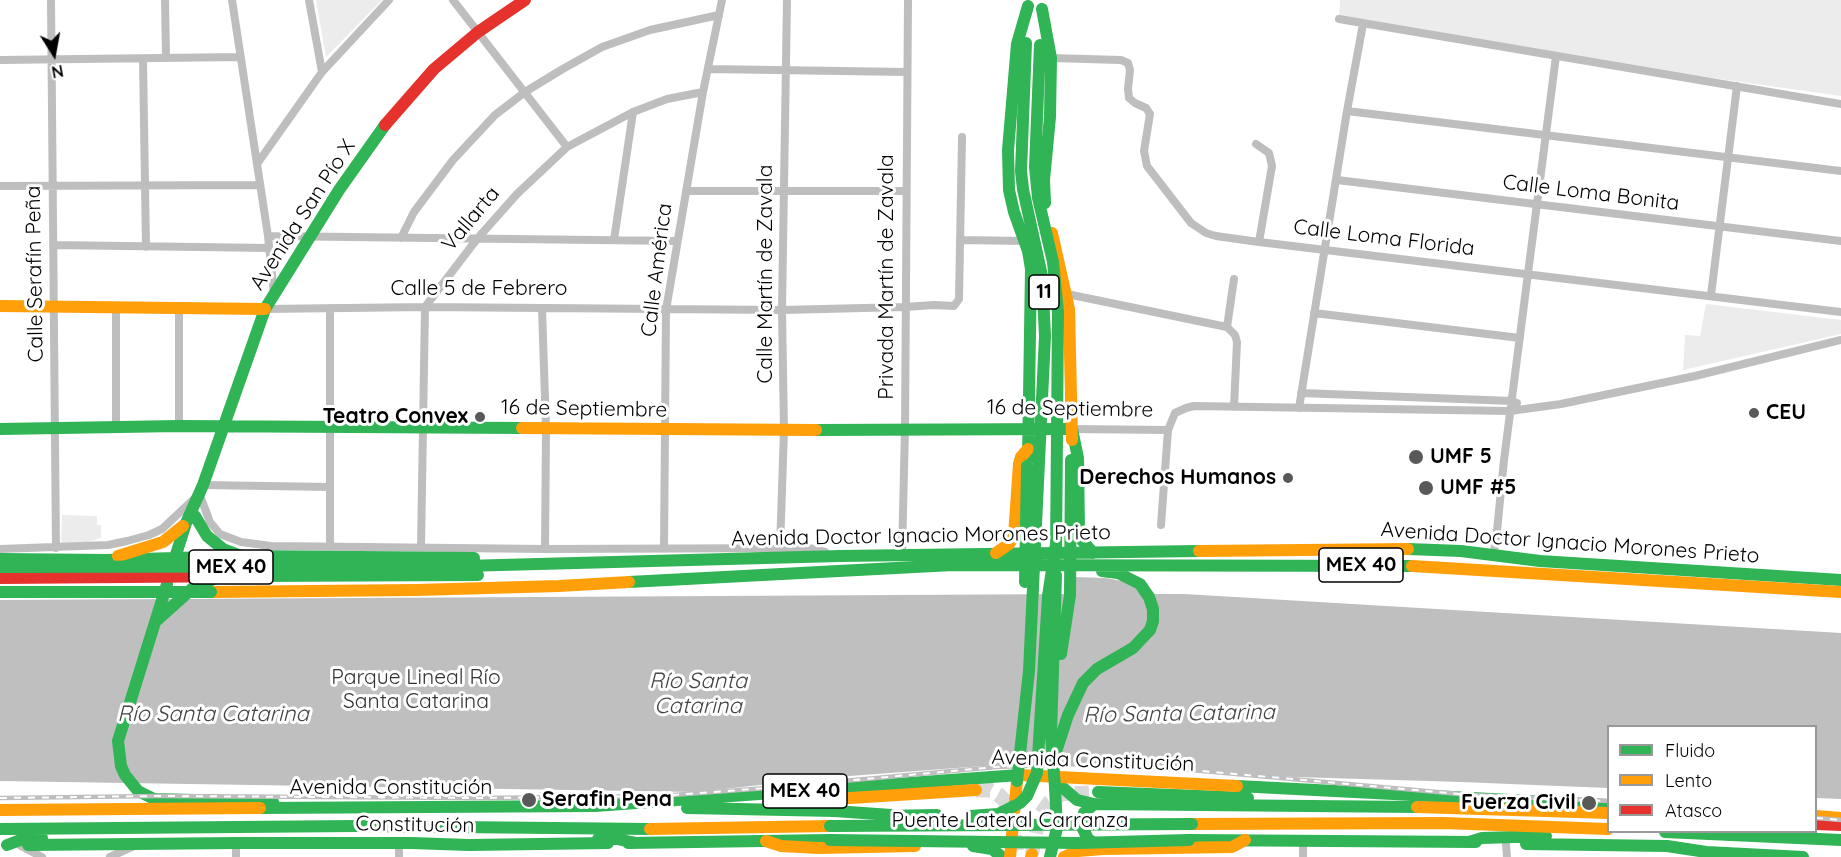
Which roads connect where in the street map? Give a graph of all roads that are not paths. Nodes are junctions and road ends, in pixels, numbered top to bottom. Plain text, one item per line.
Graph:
1 (51, 0) edge
2 (165, 0) edge
3 (232, 0) edge
4 (309, 0) edge
5 (389, 0) edge
6 (453, 0) edge
7 (525, 0) edge
8 (722, 0) edge
9 (787, 0) edge
10 (908, 0) edge
11 (1028, 2) edge
12 (1042, 4) edge
13 (719, 15) junction
14 (1339, 20) dead end
15 (1363, 24) junction
16 (478, 32) junction
17 (1556, 56) junction
18 (240, 57) junction
19 (166, 58) junction
20 (1051, 58) junction
21 (51, 59) junction
22 (143, 59) junction
23 (0, 60) edge
24 (708, 69) junction
25 (785, 70) junction
26 (322, 72) junction
27 (907, 72) junction
28 (1737, 87) junction
29 (525, 92) junction
30 (703, 92) junction
31 (1841, 104) edge
32 (1347, 111) junction
33 (633, 112) junction
34 (1545, 135) junction
35 (962, 137) dead end
36 (1256, 144) dead end
37 (567, 147) junction
38 (1728, 157) junction
39 (257, 164) junction
40 (1841, 171) edge
41 (1008, 178) junction
42 (1044, 180) junction
43 (1336, 180) junction
44 (260, 185) junction
45 (0, 186) edge
46 (52, 187) junction
47 (145, 187) junction
48 (783, 190) junction
49 (906, 191) junction
50 (686, 192) junction
51 (1537, 204) junction
52 (1719, 226) junction
53 (268, 236) junction
54 (311, 236) junction
55 (401, 238) junction
56 (477, 239) junction
57 (614, 240) junction
58 (960, 240) junction
59 (677, 241) junction
60 (1025, 241) junction
61 (1841, 241) edge
62 (1259, 242) junction
63 (53, 246) junction
64 (146, 247) junction
65 (269, 248) junction
66 (1325, 249) junction
67 (1528, 273) junction
68 (1234, 279) dead end
69 (274, 294) junction
70 (1067, 294) junction
71 (1711, 295) junction
72 (0, 306) edge
73 (54, 306) junction
74 (116, 307) junction
75 (425, 307) junction
76 (905, 307) junction
77 (179, 308) junction
78 (330, 308) junction
79 (543, 308) junction
80 (265, 309) junction
81 (666, 310) junction
82 (782, 310) junction
83 (1841, 312) edge
84 (1314, 313) junction
85 (1227, 327) junction
86 (1520, 338) junction
87 (1841, 340) edge
88 (1028, 393) junction
89 (1301, 393) junction
90 (1071, 401) junction
91 (1512, 401) junction
92 (1234, 407) junction
93 (1299, 408) junction
94 (1528, 409) junction
95 (1510, 411) junction
96 (179, 426) junction
97 (223, 426) junction
98 (332, 426) junction
99 (424, 427) junction
100 (116, 428) junction
101 (1029, 428) junction
102 (0, 429) edge
103 (55, 429) junction
104 (546, 429) junction
105 (905, 429) junction
106 (1072, 429) junction
107 (664, 430) junction
108 (784, 430) junction
109 (1168, 430) junction
110 (1028, 449) junction
111 (1071, 458) junction
112 (330, 487) junction
113 (201, 489) junction
114 (192, 515) junction
115 (1161, 525) dead end
116 (1056, 544) junction
117 (330, 547) junction
118 (422, 547) junction
119 (56, 548) junction
120 (0, 549) edge
121 (545, 549) junction
122 (664, 549) junction
123 (780, 549) junction
124 (1093, 553) junction
125 (996, 554) junction
126 (902, 555) junction
127 (1493, 555) junction
128 (243, 556) junction
129 (840, 556) junction
130 (190, 557) junction
131 (160, 558) junction
132 (175, 558) junction
133 (0, 559) edge
134 (107, 560) junction
135 (537, 563) junction
136 (0, 567) edge
137 (880, 568) junction
138 (127, 577) junction
139 (169, 577) junction
140 (224, 577) junction
141 (699, 577) junction
142 (0, 578) edge
143 (1841, 580) edge
144 (0, 592) edge
145 (1841, 592) edge
146 (1031, 620) junction
147 (154, 623) junction
148 (1053, 688) junction
149 (1054, 763) junction
150 (1058, 787) junction
151 (976, 790) tunnel mouth
152 (797, 792) junction
153 (1098, 792) tunnel mouth
154 (1094, 804) junction
155 (1607, 805) edge
156 (595, 806) junction
157 (1346, 806) junction
158 (297, 808) junction
159 (0, 810) edge
160 (1607, 813) edge
161 (891, 815) junction
162 (1817, 816) edge
163 (1841, 818) edge
164 (1817, 824) edge
165 (1841, 825) edge
166 (356, 826) junction
167 (746, 826) junction
168 (1607, 829) edge
169 (0, 830) edge
170 (136, 830) junction
171 (1612, 833) edge
172 (1704, 833) edge
173 (830, 840) joint
174 (1245, 840) junction
175 (1841, 840) edge
176 (766, 841) junction
177 (1303, 841) junction
178 (1469, 842) junction
179 (236, 843) junction
180 (399, 843) junction
181 (636, 843) junction
182 (142, 844) junction
183 (1506, 844) junction
184 (3, 845) edge
185 (21, 845) junction
186 (1103, 849) junction
187 (892, 852) edge
188 (42, 857) edge
189 (110, 857) edge
190 (236, 857) edge
191 (399, 857) edge
192 (1002, 857) edge
193 (1010, 857) edge
194 (1050, 857) edge
195 (1064, 857) edge
196 (1303, 857) edge
197 (1507, 857) edge
198 (1803, 857) edge

1 - 21 street, Calle Serafín Peña
2 - 19 street
3 - 18 street
4 - 26 street
5 - 26 street
6 - 16 street
7 - 16 main road, Avenida San Pío X
8 - 13 street, Calle América
9 - 25 street, Calle Martín de Zavala
10 - 27 street, Privada Martín de Zavala
11 - 41 main road
11 - 146 main road, 11, bridge
12 - 20 main road
12 - 116 main road, 11, bridge
13 - 24 street, Calle América
13 - 29 street
14 - 15 street
15 - 17 street
15 - 32 street
16 - 29 street
16 - 54 main road, Avenida San Pío X
17 - 28 street
17 - 34 street
18 - 19 street
18 - 39 street
19 - 22 street
20 - 42 main road
20 - 62 street, Calle Loma Florida
21 - 22 street
21 - 23 street
21 - 46 street, Calle Serafín Peña
22 - 47 street
24 - 25 street
24 - 30 street, Calle América
25 - 27 street
25 - 48 street, Calle Martín de Zavala
26 - 39 street
27 - 49 street, Privada Martín de Zavala
28 - 31 street
28 - 38 street
29 - 37 street
29 - 55 street
30 - 33 street, Vallarta
30 - 50 street, Calle América
32 - 34 street
32 - 43 street
33 - 37 street, Vallarta
33 - 57 street
34 - 38 street
34 - 51 street
35 - 58 street
36 - 62 street
37 - 56 street, Vallarta
38 - 40 street
38 - 52 street
39 - 44 street
41 - 42 main road
41 - 60 main road
42 - 70 main road
43 - 51 street, Calle Loma Bonita
43 - 66 street
44 - 47 street
44 - 53 street
45 - 46 street
46 - 47 street
46 - 63 street, Calle Serafín Peña
47 - 64 street
48 - 49 street
48 - 50 street
48 - 82 street, Calle Martín de Zavala
49 - 76 street, Privada Martín de Zavala
50 - 59 street, Calle América
51 - 52 street, Calle Loma Bonita
51 - 67 street
52 - 61 street, Calle Loma Bonita
52 - 71 street
53 - 54 street
53 - 65 street
54 - 55 street
54 - 69 main road, Avenida San Pío X
55 - 56 street
56 - 57 street
56 - 75 street, Vallarta
57 - 59 street
58 - 60 street
58 - 76 street, Calle 5 de Febrero
59 - 81 street, Calle América
60 - 88 main road
62 - 66 street, Calle Loma Florida
63 - 64 street
63 - 73 street, Calle Serafín Peña
64 - 65 street
65 - 69 street
66 - 67 street, Calle Loma Florida
66 - 84 street
67 - 71 street, Calle Loma Florida
67 - 86 street
68 - 85 street
69 - 80 main road, Avenida San Pío X
70 - 85 street
70 - 90 main road
71 - 83 street, Calle Loma Florida
72 - 73 main road, Calle 5 de Febrero
73 - 74 main road, Calle 5 de Febrero
73 - 103 street, Calle Serafín Peña
74 - 77 main road, Calle 5 de Febrero
74 - 100 street
75 - 78 street, Calle 5 de Febrero
75 - 79 street, Calle 5 de Febrero
75 - 99 street
76 - 82 street, Calle 5 de Febrero
76 - 105 street, Privada Martín de Zavala
77 - 80 main road, Calle 5 de Febrero
77 - 96 street
78 - 80 street, Calle 5 de Febrero
78 - 98 street
79 - 81 street, Calle 5 de Febrero
79 - 104 street
80 - 97 main road, Avenida San Pío X
81 - 82 street, Calle 5 de Febrero
81 - 107 street, Calle América
82 - 108 street, Calle Martín de Zavala
84 - 86 street
84 - 89 street
85 - 92 street
86 - 91 street
87 - 94 street
88 - 90 main road
88 - 101 main road
89 - 91 street
89 - 93 street
90 - 106 main road
91 - 94 street
91 - 95 street
92 - 93 street
92 - 109 street
93 - 95 street
94 - 95 street
95 - 127 street
96 - 97 main road, 16 de Septiembre
96 - 100 main road, 16 de Septiembre
97 - 98 main road, 16 de Septiembre
97 - 113 main road, Avenida San Pío X
98 - 99 main road, 16 de Septiembre
98 - 112 street
99 - 104 main road, 16 de Septiembre
99 - 118 street
100 - 103 main road, 16 de Septiembre
101 - 105 main road, 16 de Septiembre
101 - 106 main road, 16 de Septiembre
101 - 110 main road
102 - 103 main road, 16 de Septiembre
103 - 119 street, Calle Serafín Peña
104 - 107 main road, 16 de Septiembre
104 - 121 street
105 - 108 main road, 16 de Septiembre
105 - 126 street, Privada Martín de Zavala
106 - 109 street, 16 de Septiembre
106 - 111 main road
106 - 124 main road
107 - 108 main road, 16 de Septiembre
107 - 122 street, Calle América
108 - 123 street, Calle Martín de Zavala
109 - 115 street
110 - 111 main road
110 - 125 main road
110 - 146 main road, bridge
111 - 148 main road, bridge
112 - 113 street
112 - 117 street
113 - 114 main road, Avenida San Pío X
113 - 117 street
113 - 119 street
114 - 128 main road
114 - 130 main road, Avenida San Pío X
114 - 132 main road, Avenida San Pío X
114 - 134 main road
116 - 148 main road, 11, bridge
116 - 161 main road, bridge
117 - 118 street
118 - 121 street
119 - 120 street
121 - 122 street
122 - 123 street
123 - 129 street
124 - 125 main road, Avenida Doctor Ignacio Morones Prieto / MEX 40
124 - 127 main road, Avenida Doctor Ignacio Morones Prieto / MEX 40
125 - 126 main road, Avenida Doctor Ignacio Morones Prieto / MEX 40
126 - 129 main road, Avenida Doctor Ignacio Morones Prieto / MEX 40
127 - 143 main road, Avenida Doctor Ignacio Morones Prieto / MEX 40
128 - 130 main road, MEX 40
128 - 135 main road, MEX 40
129 - 135 main road, Avenida Doctor Ignacio Morones Prieto / MEX 40
130 - 132 main road, MEX 40
130 - 140 main road
131 - 132 main road, MEX 40
131 - 134 main road, MEX 40
131 - 138 main road
132 - 139 main road, Avenida San Pío X
133 - 134 main road, MEX 40
135 - 136 main road, Avenida Doctor Ignacio Morones Prieto / MEX 40, bridge
137 - 141 main road, Avenida Doctor Ignacio Morones Prieto / MEX 40
137 - 145 main road, Avenida Doctor Ignacio Morones Prieto / MEX 40
137 - 149 main road
138 - 139 main road, MEX 40
138 - 142 main road, MEX 40
139 - 140 main road, MEX 40
139 - 147 main road, Avenida San Pío X
140 - 141 main road, MEX 40
140 - 147 main road
141 - 144 main road, Avenida Doctor Ignacio Morones Prieto / MEX 40, bridge
146 - 193 main road, 11, bridge
147 - 158 main road, Avenida San Pío X
148 - 149 main road, 11, bridge
149 - 150 main road, 11, bridge
150 - 154 main road
150 - 194 main road, 11
151 - 152 main road
152 - 155 main road, Avenida Constitución / MEX 40
152 - 156 main road, Avenida Constitución / MEX 40
153 - 157 main road
154 - 157 main road, Avenida Constitución
154 - 186 main road
156 - 158 main road, Avenida Constitución / MEX 40
156 - 161 main road
157 - 160 main road, Avenida Constitución
158 - 159 main road, Avenida Constitución / MEX 40
161 - 167 main road
162 - 163 main road
164 - 165 main road
166 - 167 main road, Avenida Constitución / MEX 40
166 - 170 main road, Avenida Constitución / MEX 40
166 - 181 main road
167 - 168 main road, Avenida Constitución / MEX 40, bridge
169 - 170 main road, Avenida Constitución / MEX 40
170 - 184 main road
171 - 178 main road
172 - 175 main road
173 - 174 main road, Puente Lateral Carranza, bridge
173 - 176 main road, Constitución
174 - 177 main road
174 - 186 main road
176 - 181 main road, Constitución
176 - 187 main road
177 - 178 main road
177 - 196 street
178 - 183 main road
179 - 180 main road, Constitución
179 - 182 main road, Constitución
179 - 190 street
180 - 181 main road, Constitución
180 - 191 street
182 - 185 main road, Constitución
182 - 189 street
183 - 197 street
183 - 198 main road
184 - 185 main road, Constitución
185 - 188 street
186 - 195 main road
187 - 192 main road

